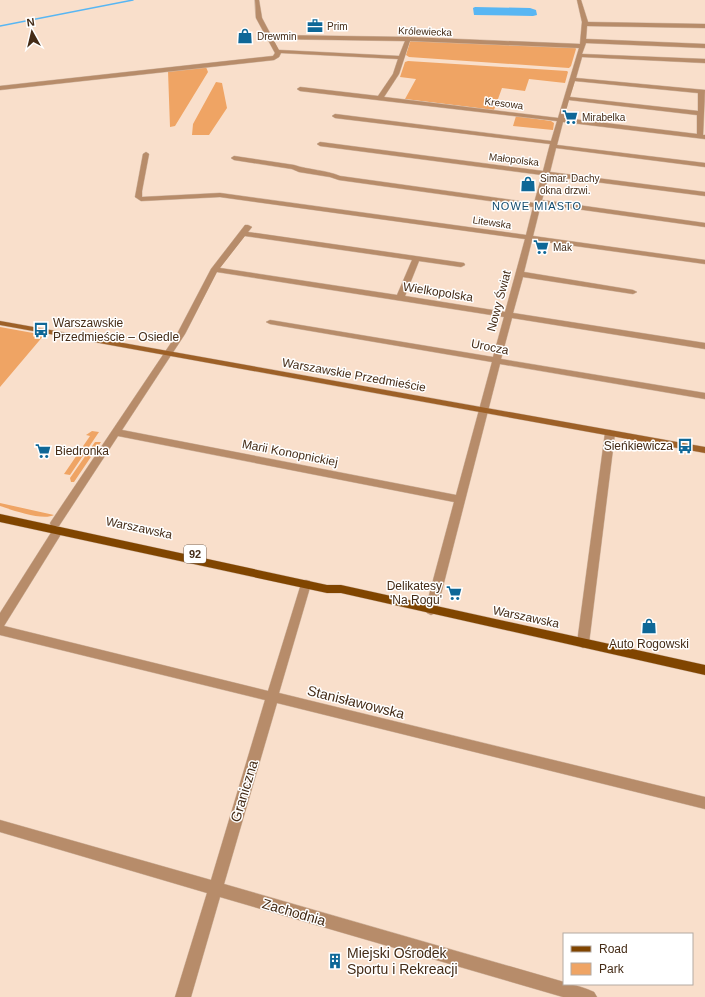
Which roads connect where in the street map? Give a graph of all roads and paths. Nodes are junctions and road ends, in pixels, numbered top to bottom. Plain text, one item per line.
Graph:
1 (257, 0) edge
2 (579, 0) edge
3 (585, 24) junction
4 (705, 26) edge
5 (268, 37) junction
6 (408, 39) junction
7 (582, 44) junction
8 (705, 46) edge
9 (277, 53) junction
10 (578, 55) junction
11 (402, 58) junction
12 (705, 61) edge
13 (572, 79) junction
14 (0, 88) edge
15 (300, 89) dead end
16 (703, 92) edge
17 (380, 98) junction
18 (566, 98) junction
19 (703, 114) edge
20 (335, 116) dead end
21 (560, 120) junction
22 (703, 136) edge
23 (320, 144) dead end
24 (553, 144) junction
25 (146, 154) dead end
26 (234, 158) dead end
27 (705, 165) edge
28 (546, 174) junction
29 (705, 194) edge
30 (538, 204) junction
31 (705, 225) edge
32 (529, 237) junction
33 (416, 258) junction
34 (705, 262) edge
35 (461, 265) dead end
36 (215, 269) junction
37 (520, 274) junction
38 (633, 292) dead end
39 (400, 298) junction
40 (509, 315) junction
41 (0, 322) edge
42 (270, 322) dead end
43 (705, 346) edge
44 (167, 354) junction
45 (496, 360) junction
46 (705, 396) edge
47 (483, 410) junction
48 (115, 432) junction
49 (610, 433) junction
50 (705, 450) edge
51 (459, 499) junction
52 (0, 511) edge
53 (0, 518) edge
54 (54, 525) junction
55 (306, 584) junction
56 (341, 589) junction
57 (431, 610) junction
58 (0, 623) edge
59 (0, 630) edge
60 (583, 643) junction
61 (705, 670) edge
62 (272, 696) junction
63 (705, 804) edge
64 (0, 826) edge
65 (215, 889) junction
66 (183, 997) edge
67 (589, 997) edge

1 - 5 street
2 - 3 street, Nowy Świat
3 - 4 street
3 - 7 street, Nowy Świat
5 - 6 street, Królewiecka
5 - 9 street
6 - 7 street, Królewiecka
6 - 11 street
7 - 8 street, Królewiecka
7 - 10 street, Nowy Świat
9 - 11 street
9 - 14 street
10 - 12 street
10 - 13 street, Nowy Świat
11 - 17 street
13 - 16 street
13 - 18 street, Nowy Świat
15 - 17 street, Kresowa
16 - 19 street
17 - 21 street, Kresowa
18 - 19 street
18 - 21 street, Nowy Świat
19 - 22 street
20 - 24 street
21 - 22 street, Kresowa
21 - 24 street, Nowy Świat
23 - 28 street, Małopolska
24 - 27 street
24 - 28 street, Nowy Świat
25 - 32 street, Litewska
26 - 30 street
28 - 29 street, Małopolska
28 - 30 street, Nowy Świat
30 - 31 street
30 - 32 street, Nowy Świat
32 - 34 street, Litewska
32 - 37 street, Nowy Świat
33 - 35 street
33 - 36 street
33 - 39 street
36 - 39 street, Wielkopolska
36 - 44 street
37 - 38 street
37 - 40 street, Nowy Świat
39 - 40 street, Wielkopolska
40 - 43 street, Wielkopolska
40 - 45 street, Nowy Świat
41 - 44 street, Warszawskie Przedmieście
42 - 45 street, Urocza
44 - 47 street, Warszawskie Przedmieście
44 - 48 street
45 - 46 street, Urocza
45 - 47 street, Nowy Świat
47 - 49 street, Warszawskie Przedmieście
47 - 51 street, Nowy Świat
48 - 51 street, Marii Konopnickiej
48 - 54 street
49 - 50 street, Warszawskie Przedmieście
49 - 60 street
51 - 57 street, Nowy Świat
52 - 54 main road, Warszawska / 92
53 - 54 main road, Warszawska / 92
54 - 55 main road, Warszawska / 92
54 - 56 main road, Warszawska / 92
54 - 58 street
55 - 56 main road, Warszawska / 92
55 - 62 street, Graniczna
56 - 57 main road, Warszawska / 92
57 - 60 main road, Warszawska / 92
59 - 62 street, Stanisławowska
60 - 61 main road, Warszawska / 92
62 - 63 street, Stanisławowska
62 - 65 street, Graniczna
64 - 65 street, Zachodnia
65 - 66 street, Graniczna
65 - 67 street, Zachodnia

